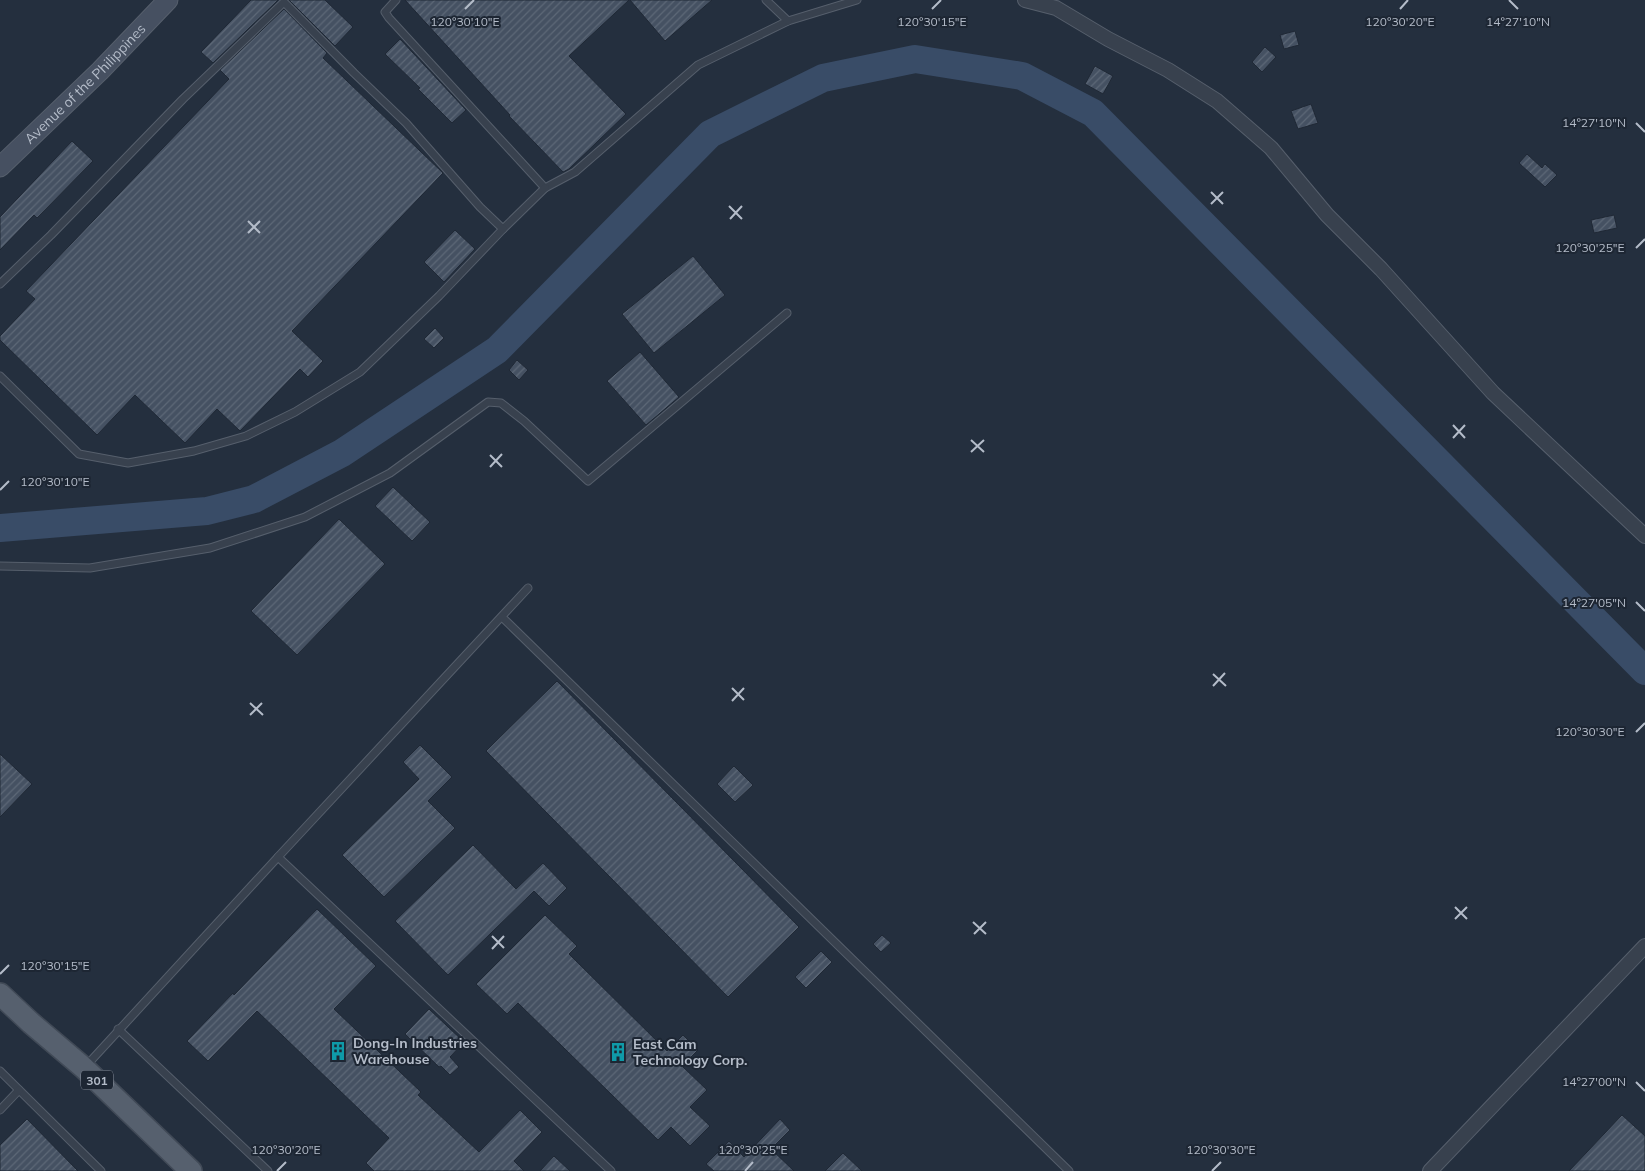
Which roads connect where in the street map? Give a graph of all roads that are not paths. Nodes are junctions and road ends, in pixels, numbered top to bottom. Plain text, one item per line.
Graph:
1 (168, 0) edge
2 (396, 0) edge
3 (766, 0) edge
4 (857, 0) edge
5 (1026, 0) edge
6 (788, 21) junction
7 (0, 167) edge
8 (544, 188) junction
9 (504, 229) junction
10 (0, 284) edge
11 (787, 313) dead end
12 (0, 376) edge
13 (1645, 536) edge
14 (0, 566) edge
15 (528, 588) dead end
16 (502, 617) junction
17 (278, 857) junction
18 (1645, 946) edge
19 (0, 994) edge
20 (118, 1029) junction
21 (84, 1068) junction
22 (0, 1070) edge
23 (19, 1090) junction
24 (0, 1110) edge
25 (101, 1171) edge
26 (191, 1171) edge
27 (268, 1171) edge
28 (611, 1171) edge
29 (1069, 1171) edge
30 (1430, 1171) edge

1 - 7 main road, Avenue of the Philippines
2 - 8 lane
3 - 6 lane
4 - 6 lane
5 - 13 street
6 - 8 lane
8 - 9 lane
9 - 10 lane
9 - 12 lane
11 - 14 lane
15 - 16 lane
16 - 17 lane
16 - 29 lane
17 - 20 lane
17 - 28 lane
18 - 30 street
19 - 21 main road, 301
20 - 21 lane
20 - 27 lane
21 - 26 main road, 301
22 - 23 lane
23 - 24 lane
23 - 25 lane

